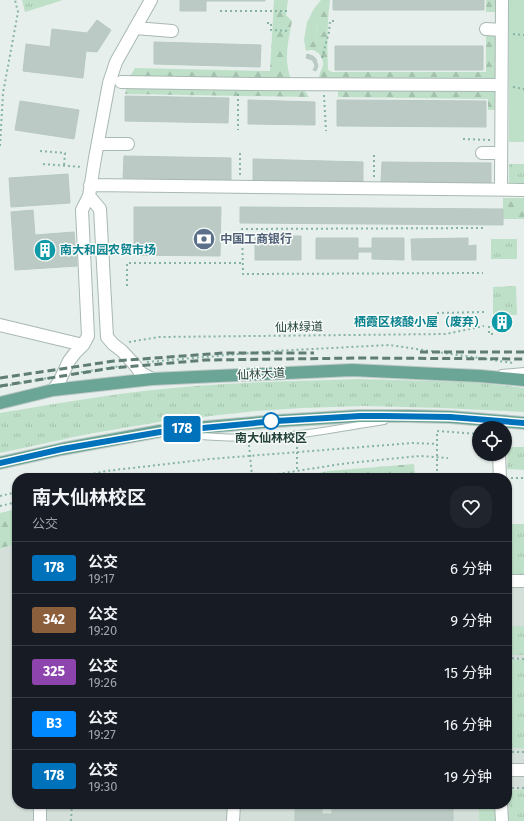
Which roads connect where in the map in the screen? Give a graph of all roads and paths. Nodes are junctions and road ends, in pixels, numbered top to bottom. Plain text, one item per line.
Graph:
1 (15, 0) edge
2 (151, 0) edge
3 (502, 0) edge
4 (220, 11) dead end
5 (287, 11) dead end
6 (335, 21) dead end
7 (267, 22) dead end
8 (135, 28) junction
9 (486, 29) dead end
10 (502, 30) junction
11 (172, 31) dead end
12 (290, 31) dead end
13 (322, 58) dead end
14 (121, 82) dead end
15 (501, 85) junction
16 (238, 91) dead end
17 (324, 92) dead end
18 (238, 130) dead end
19 (326, 131) dead end
20 (463, 139) dead end
21 (488, 140) dead end
22 (98, 144) junction
23 (128, 144) dead end
24 (0, 146) edge
25 (40, 151) dead end
26 (240, 153) dead end
27 (482, 153) dead end
28 (501, 153) junction
29 (374, 155) dead end
30 (43, 164) dead end
31 (64, 166) junction
32 (93, 168) junction
33 (240, 187) junction
34 (374, 188) junction
35 (501, 190) junction
36 (524, 190) edge
37 (90, 191) junction
38 (483, 228) dead end
39 (242, 263) junction
40 (483, 273) dead end
41 (127, 286) dead end
42 (484, 312) dead end
43 (437, 313) dead end
44 (0, 325) edge
45 (484, 326) dead end
46 (489, 326) dead end
47 (495, 334) dead end
48 (114, 344) junction
49 (83, 345) junction
50 (518, 363) dead end
51 (134, 364) junction
52 (524, 371) edge
53 (62, 375) junction
54 (480, 376) junction
55 (152, 379) junction
56 (524, 380) edge
57 (0, 387) edge
58 (53, 390) junction
59 (0, 403) edge
60 (478, 421) edge
61 (512, 423) edge
62 (524, 423) edge
63 (472, 434) edge
64 (297, 440) dead end
65 (249, 443) dead end
66 (437, 444) junction
67 (297, 453) junction
68 (250, 457) junction
69 (437, 457) junction
70 (448, 458) dead end
71 (499, 461) edge
72 (0, 463) edge
73 (297, 471) junction
74 (97, 473) edge
75 (252, 473) edge
76 (284, 473) edge
77 (437, 473) edge
78 (500, 473) edge
79 (512, 478) edge
80 (524, 478) edge
81 (12, 493) edge
82 (0, 496) edge
83 (12, 503) edge
84 (0, 506) edge
85 (512, 580) edge
86 (524, 580) edge
87 (512, 658) edge
88 (524, 659) edge
89 (512, 752) edge
90 (524, 752) edge
91 (512, 770) edge
92 (524, 770) edge
93 (512, 788) edge
94 (524, 788) edge
95 (40, 809) edge
96 (72, 809) edge
97 (234, 809) edge
98 (501, 809) edge
99 (40, 821) edge
100 (71, 821) edge
101 (234, 821) edge
102 (502, 821) edge

1 - 24 path
2 - 8 street
3 - 10 street
4 - 5 path
6 - 13 path
7 - 12 path
8 - 11 street
8 - 22 street
9 - 10 street
10 - 15 street
14 - 15 street
15 - 28 street
16 - 18 path
17 - 19 path
20 - 21 path
22 - 23 street
22 - 32 street
25 - 31 path
26 - 33 path
27 - 28 street
28 - 35 street
29 - 34 path
30 - 31 path
31 - 32 path
32 - 37 street
33 - 34 street
33 - 37 street
34 - 35 street
35 - 36 street
37 - 48 street
37 - 49 street
38 - 39 path
39 - 40 path
39 - 41 path
42 - 43 path
44 - 49 street
45 - 48 path, 仙林绿道
46 - 47 path
48 - 51 street
49 - 53 street
50 - 51 path
51 - 53 path
51 - 55 street
52 - 54 lane
53 - 57 path
53 - 58 street
54 - 55 main road, 仙林大道
54 - 56 main road, 仙林大道
55 - 58 main road, 仙林大道
58 - 59 main road, 仙林大道
60 - 72 main road
61 - 62 main road
63 - 66 path
64 - 67 path
65 - 68 path
66 - 67 path
66 - 69 path
67 - 68 path
67 - 73 path
68 - 74 path
68 - 75 path
69 - 70 path
69 - 73 path
69 - 77 path
71 - 78 street
73 - 76 path
79 - 80 path
81 - 82 path
83 - 84 path
85 - 86 street
87 - 88 path
89 - 90 path
91 - 92 street
93 - 94 path
95 - 99 street
96 - 100 path
97 - 101 street
98 - 102 street

